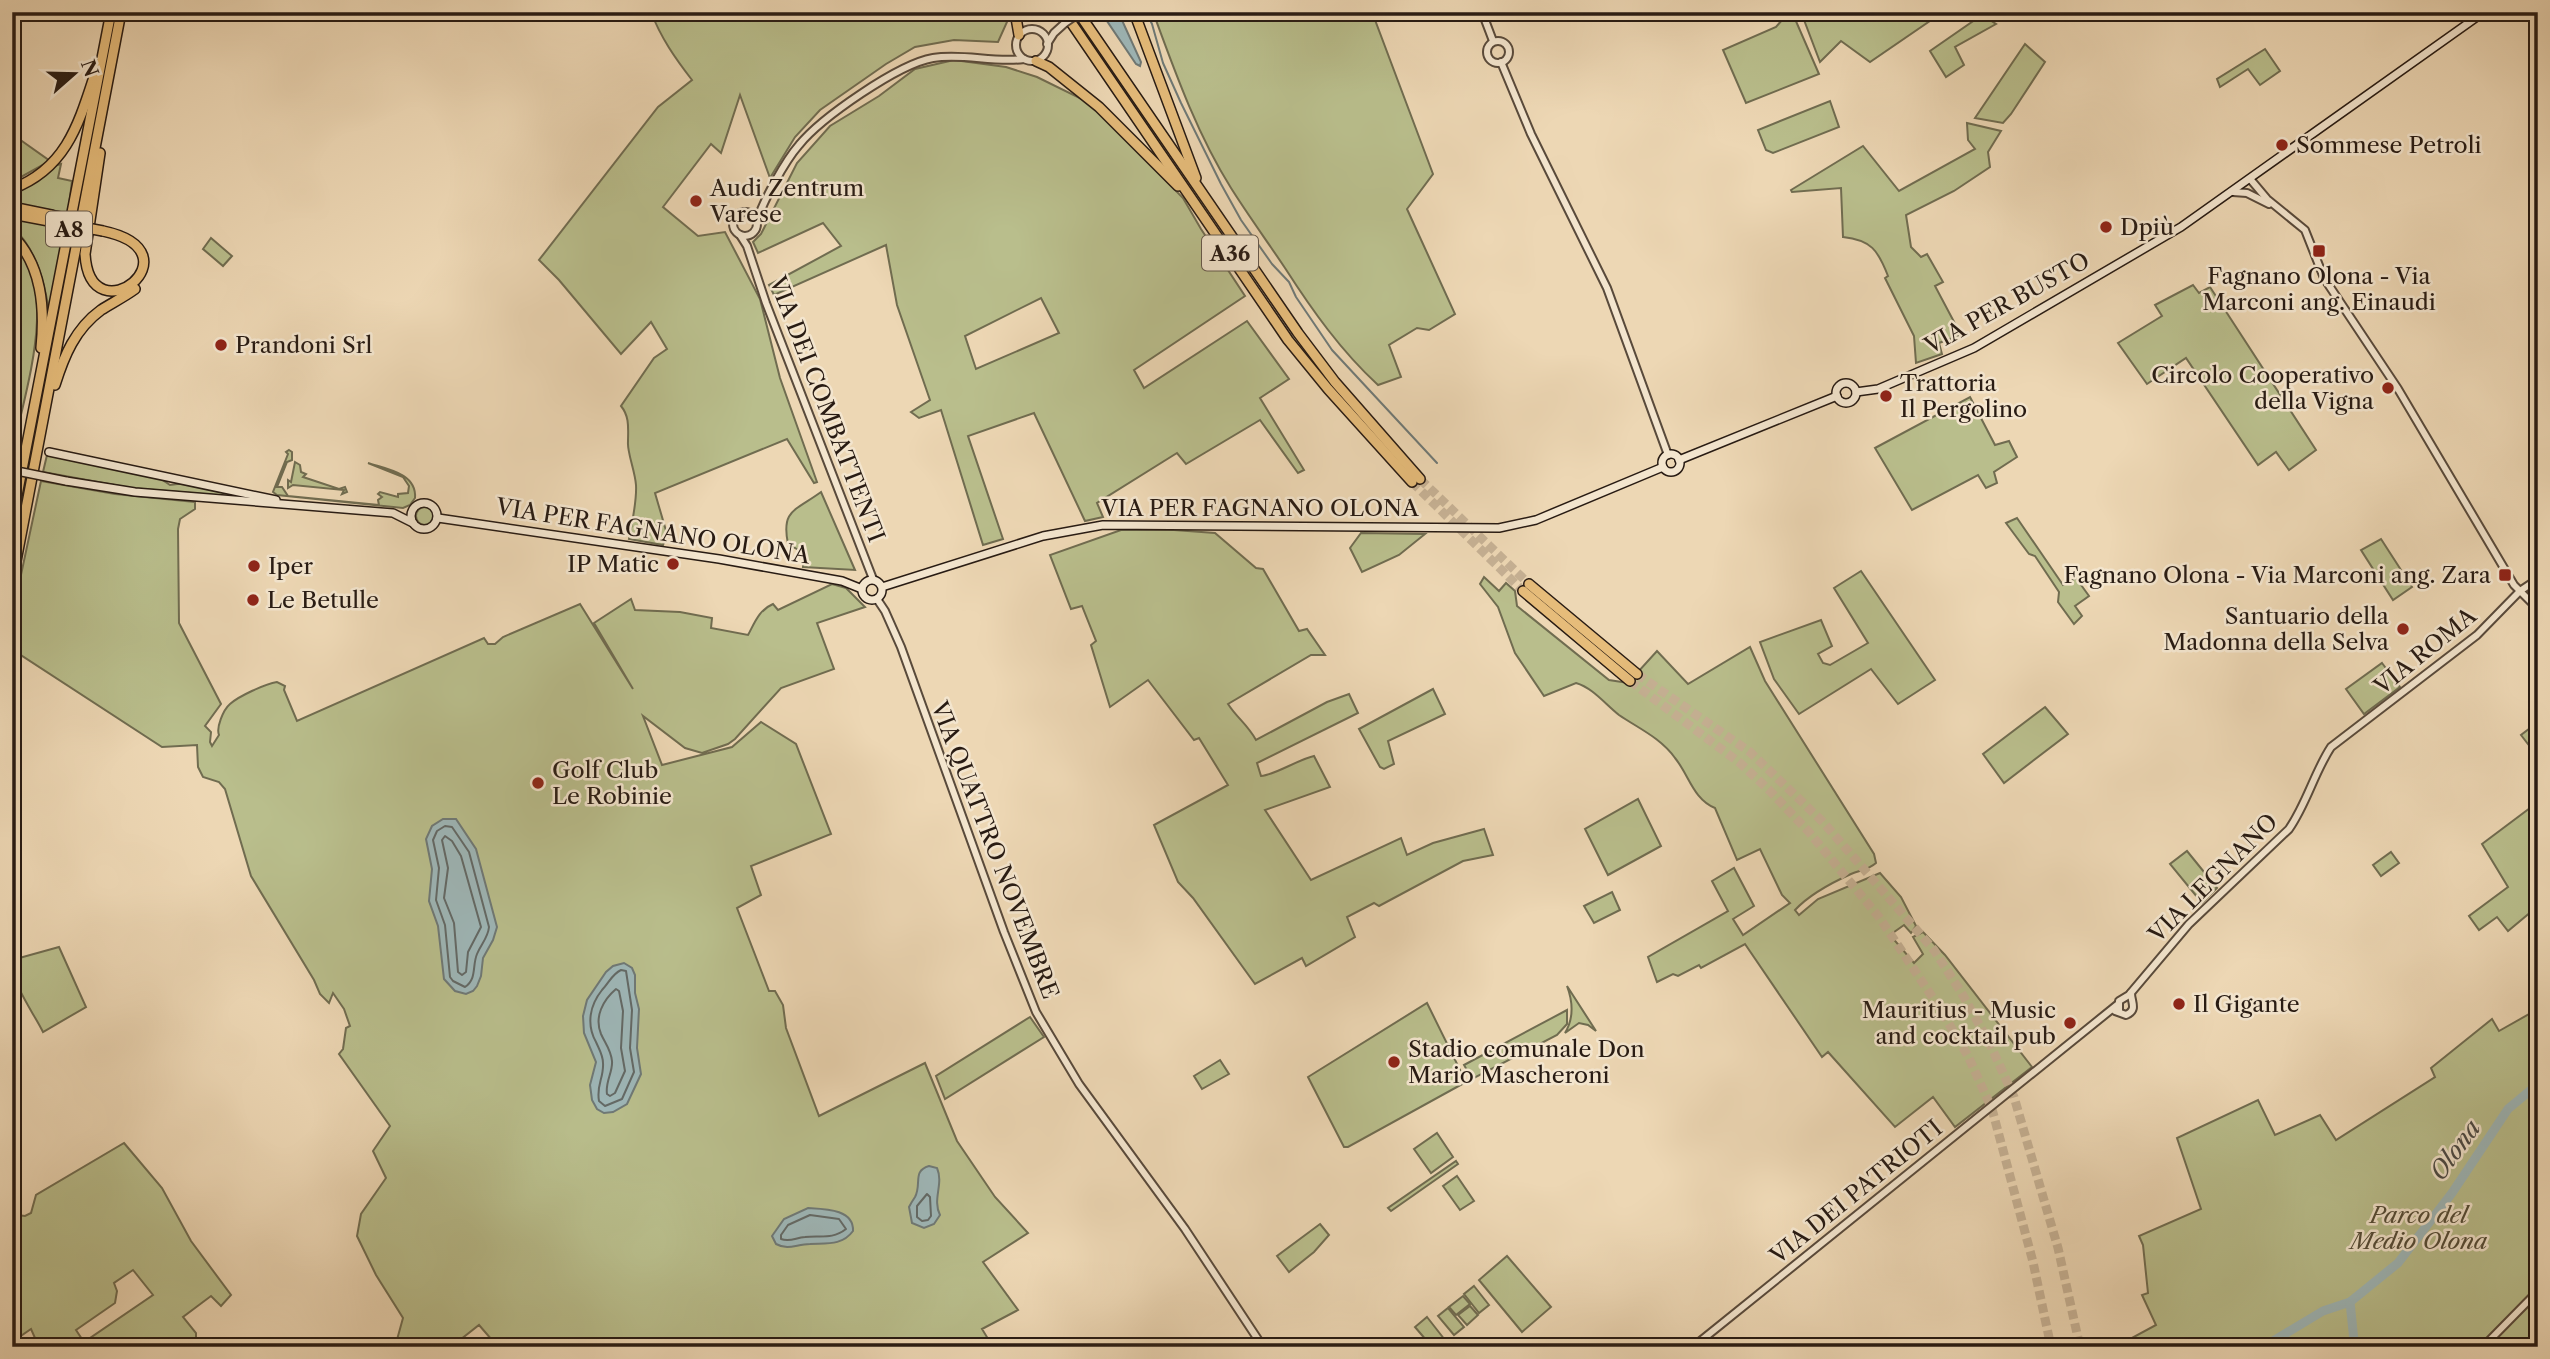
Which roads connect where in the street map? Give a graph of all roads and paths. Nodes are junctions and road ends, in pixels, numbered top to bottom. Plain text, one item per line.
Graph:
1 (111, 12) edge
2 (121, 12) edge
3 (1015, 12) edge
4 (1064, 12) edge
5 (1079, 12) edge
6 (1134, 12) edge
7 (1482, 12) edge
8 (2484, 12) edge
9 (1062, 25) junction
10 (1039, 31) junction
11 (1019, 35) junction
12 (106, 39) junction
13 (1493, 41) junction
14 (1047, 44) junction
15 (1016, 48) junction
16 (1024, 59) junction
17 (997, 61) junction
18 (1036, 61) junction
19 (1501, 62) junction
20 (100, 120) junction
21 (2251, 180) junction
22 (12, 189) edge
23 (2233, 192) junction
24 (1202, 193) junction
25 (2252, 195) junction
26 (1194, 201) junction
27 (764, 204) junction
28 (12, 207) edge
29 (2278, 207) junction
30 (749, 212) junction
31 (12, 214) edge
32 (50, 218) junction
33 (757, 220) junction
34 (104, 228) junction
35 (752, 234) junction
36 (12, 235) edge
37 (740, 235) junction
38 (749, 251) junction
39 (1856, 392) junction
40 (1837, 396) junction
41 (32, 420) junction
42 (43, 421) junction
43 (49, 452) tunnel mouth
44 (1668, 455) junction
45 (1679, 460) junction
46 (1663, 467) junction
47 (12, 470) edge
48 (301, 505) junction
49 (414, 508) junction
50 (1559, 509) joint
51 (393, 513) junction
52 (438, 519) junction
53 (12, 522) edge
54 (413, 523) junction
55 (873, 579) junction
56 (2538, 579) edge
57 (12, 583) edge
58 (882, 587) junction
59 (1526, 588) tunnel mouth
60 (862, 589) junction
61 (2520, 591) junction
62 (877, 599) junction
63 (2538, 609) edge
64 (1634, 677) tunnel mouth
65 (2331, 747) joint
66 (2128, 999) junction
67 (2116, 1009) junction
68 (2538, 1291) edge
69 (1263, 1347) edge
70 (1693, 1347) edge
71 (2483, 1347) edge

1 - 12 highway, A8
2 - 20 highway, A8
3 - 11 highway
4 - 26 highway, A36
5 - 9 street, bridge
5 - 24 highway, A36
6 - 24 highway
7 - 13 street
8 - 21 main road, VIA PER BUSTO
9 - 10 street
9 - 14 street
10 - 11 street
10 - 14 street
11 - 15 street
12 - 22 highway
12 - 41 highway, A8
13 - 19 street
13 - 19 street
14 - 18 street
15 - 16 street
15 - 17 street
16 - 17 street, VIA DEI COMBATTENTI
16 - 18 street
17 - 27 street, VIA DEI COMBATTENTI
18 - 26 highway
19 - 44 street
20 - 34 highway
20 - 42 highway, A8
21 - 23 main road, VIA PER BUSTO
21 - 25 street
21 - 29 street
23 - 25 street
23 - 39 main road, VIA PER BUSTO
24 - 26 highway, A36
25 - 29 street
27 - 30 street
27 - 33 street, VIA DEI COMBATTENTI
28 - 32 highway
29 - 61 street
30 - 33 street
30 - 37 street
31 - 32 highway
32 - 34 highway, bridge
33 - 35 street, VIA DEI COMBATTENTI
34 - 42 highway
35 - 37 street
35 - 38 street, VIA DEI COMBATTENTI
36 - 41 highway
37 - 38 street, VIA DEI COMBATTENTI
38 - 55 street, VIA DEI COMBATTENTI
39 - 40 main road, VIA PER BUSTO
39 - 40 main road, VIA PER BUSTO
40 - 45 main road, VIA PER BUSTO
41 - 53 highway, A8
42 - 57 highway, A8
43 - 48 main road
44 - 45 main road
44 - 46 main road
45 - 46 main road, VIA PER BUSTO
46 - 50 main road, VIA PER BUSTO
47 - 48 main road, bridge
48 - 51 main road
49 - 51 main road
49 - 52 main road, VIA PER FAGNANO OLONA
49 - 54 main road
50 - 58 main road, VIA PER FAGNANO OLONA
51 - 54 main road
52 - 54 main road, VIA PER FAGNANO OLONA
52 - 60 main road, VIA PER FAGNANO OLONA
55 - 58 main road
55 - 60 main road
56 - 61 street, VIA ROMA
58 - 62 main road
59 - 64 highway
60 - 62 main road, VIA PER FAGNANO OLONA
61 - 63 street
61 - 65 street, VIA ROMA
62 - 69 street, VIA QUATTRO NOVEMBRE
65 - 66 street, VIA LEGNANO
66 - 67 street
66 - 67 street
67 - 70 street, VIA DEI PATRIOTI
68 - 71 street

